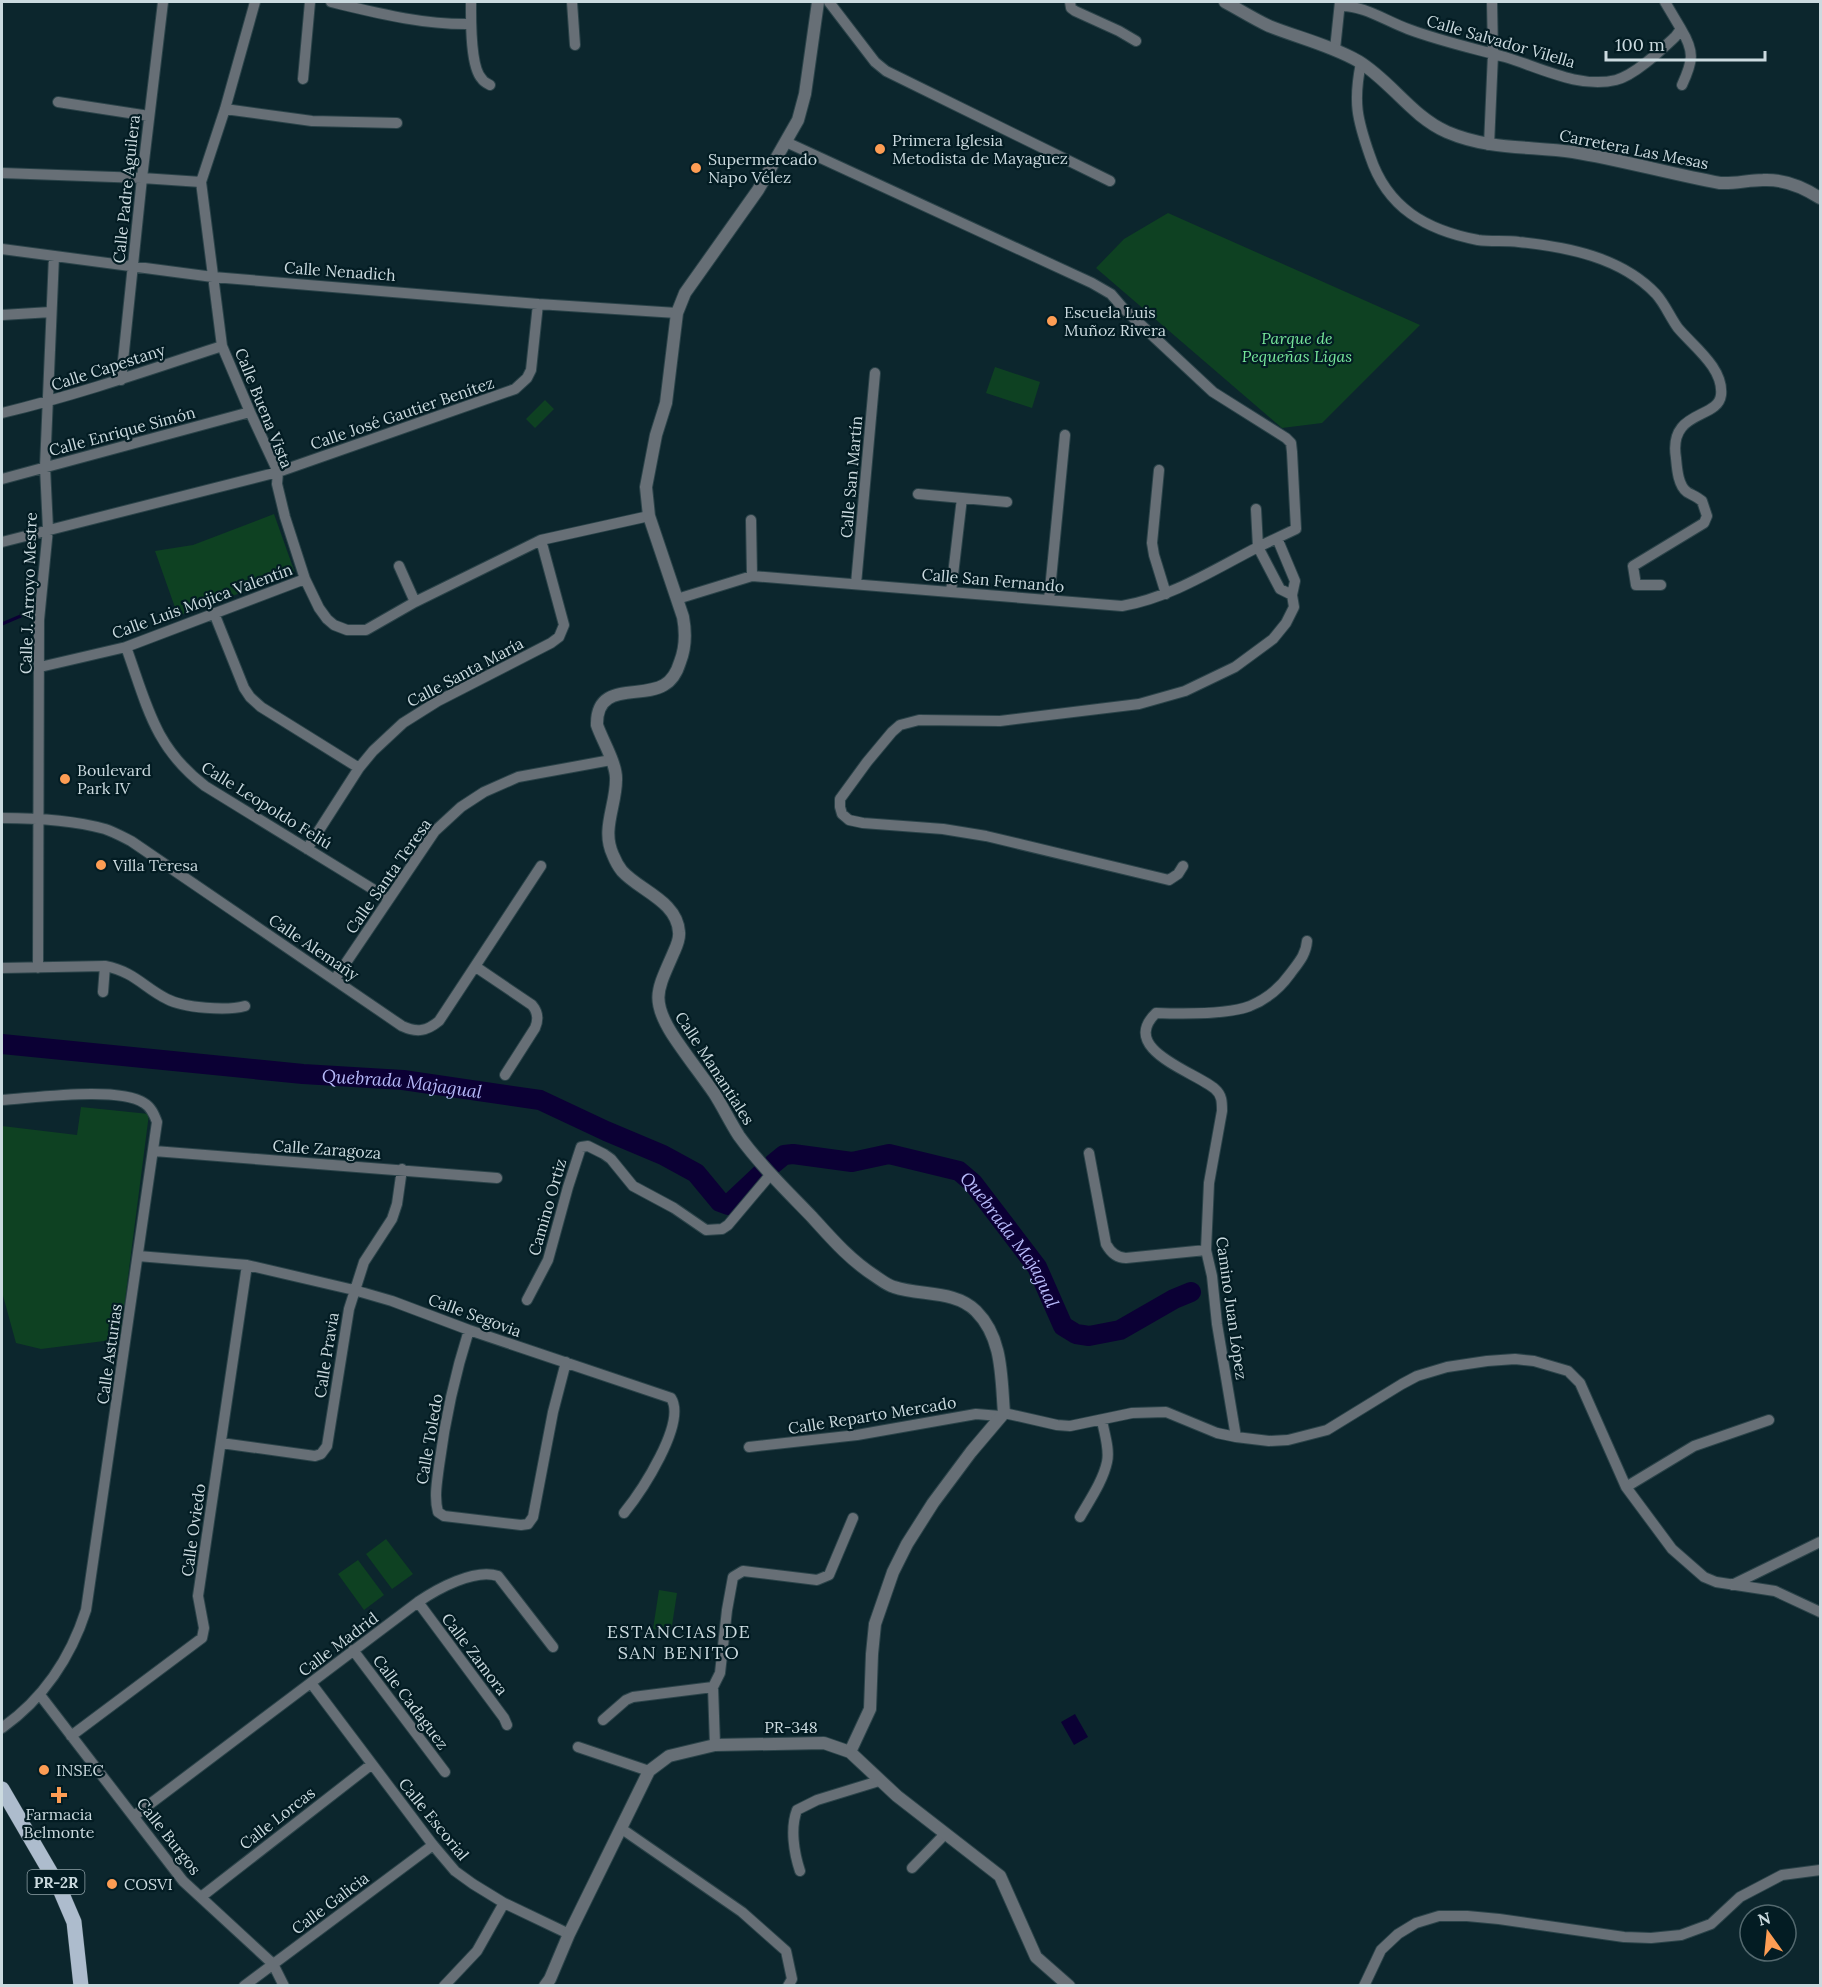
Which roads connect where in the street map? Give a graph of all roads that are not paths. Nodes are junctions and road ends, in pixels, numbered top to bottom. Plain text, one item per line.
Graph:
1 (163, 2) edge
2 (255, 2) edge
3 (310, 2) edge
4 (331, 2) edge
5 (471, 2) edge
6 (572, 2) edge
7 (818, 2) edge
8 (830, 2) edge
9 (1070, 2) edge
10 (1227, 2) edge
11 (1492, 2) edge
12 (1665, 2) edge
13 (1340, 4) edge
14 (377, 7) edge
15 (471, 24) junction
16 (1681, 29) junction
17 (1136, 41) dead end
18 (575, 45) dead end
19 (1335, 49) junction
20 (1493, 54) junction
21 (1361, 63) junction
22 (303, 79) dead end
23 (490, 85) dead end
24 (1682, 85) dead end
25 (58, 102) dead end
26 (225, 110) junction
27 (149, 116) junction
28 (397, 123) dead end
29 (786, 142) junction
30 (1490, 145) junction
31 (2, 173) edge
32 (142, 178) junction
33 (1110, 181) dead end
34 (201, 182) junction
35 (1821, 198) edge
36 (2, 249) edge
37 (54, 256) junction
38 (132, 266) junction
39 (213, 277) junction
40 (538, 303) junction
41 (51, 312) junction
42 (677, 312) junction
43 (2, 315) edge
44 (222, 345) junction
45 (875, 373) dead end
46 (121, 380) junction
47 (47, 402) junction
48 (250, 412) junction
49 (2, 413) edge
50 (1065, 435) dead end
51 (45, 467) junction
52 (1160, 470) dead end
53 (278, 472) junction
54 (2, 478) edge
55 (918, 494) dead end
56 (962, 498) junction
57 (1007, 502) dead end
58 (1256, 509) dead end
59 (649, 516) junction
60 (752, 520) dead end
61 (48, 529) junction
62 (1277, 538) junction
63 (541, 540) junction
64 (2, 542) edge
65 (1258, 547) junction
66 (399, 566) dead end
67 (752, 576) junction
68 (305, 579) junction
69 (856, 584) junction
70 (1661, 585) dead end
71 (951, 592) junction
72 (1166, 594) junction
73 (1292, 595) junction
74 (677, 599) junction
75 (1049, 600) junction
76 (416, 602) junction
77 (214, 613) junction
78 (126, 647) junction
79 (40, 667) junction
80 (611, 760) junction
81 (359, 768) junction
82 (2, 818) edge
83 (39, 818) junction
84 (307, 849) junction
85 (1183, 866) dead end
86 (541, 867) dead end
87 (388, 899) junction
88 (1307, 941) dead end
89 (105, 966) junction
90 (476, 967) junction
91 (2, 968) edge
92 (38, 968) junction
93 (335, 979) junction
94 (103, 992) dead end
95 (245, 1006) dead end
96 (505, 1075) dead end
97 (2, 1100) edge
98 (154, 1151) junction
99 (1089, 1153) dead end
100 (402, 1169) junction
101 (771, 1174) junction
102 (497, 1178) dead end
103 (1206, 1250) junction
104 (138, 1256) junction
105 (247, 1265) junction
106 (354, 1290) junction
107 (527, 1300) dead end
108 (469, 1330) junction
109 (566, 1362) junction
110 (1002, 1415) junction
111 (1102, 1420) junction
112 (1769, 1420) dead end
113 (1236, 1437) junction
114 (221, 1443) junction
115 (749, 1447) dead end
116 (1626, 1486) junction
117 (624, 1513) dead end
118 (1080, 1517) dead end
119 (853, 1518) dead end
120 (1821, 1542) edge
121 (1732, 1585) junction
122 (418, 1602) junction
123 (1821, 1612) edge
124 (553, 1647) dead end
125 (353, 1650) junction
126 (311, 1683) junction
127 (713, 1687) junction
128 (40, 1695) junction
129 (603, 1720) dead end
130 (507, 1725) dead end
131 (2, 1728) edge
132 (71, 1736) junction
133 (715, 1745) junction
134 (578, 1747) dead end
135 (850, 1752) junction
136 (372, 1764) junction
137 (649, 1771) junction
138 (445, 1772) dead end
139 (879, 1781) junction
140 (2, 1789) edge
141 (134, 1816) junction
142 (622, 1829) junction
143 (945, 1834) junction
144 (433, 1845) junction
145 (912, 1868) dead end
146 (1821, 1870) edge
147 (800, 1871) dead end
148 (201, 1897) junction
149 (504, 1903) junction
150 (569, 1934) junction
151 (273, 1964) junction
152 (81, 1986) edge
153 (244, 1986) edge
154 (284, 1986) edge
155 (444, 1986) edge
156 (545, 1986) edge
157 (788, 1986) edge
158 (1069, 1986) edge
159 (1364, 1986) edge

1 - 27 street, Calle Padre Aguilera
2 - 26 street, Calle Buena Vista
3 - 22 street
4 - 14 street
5 - 15 street
6 - 18 street
7 - 29 street, Calle Manantiales
8 - 33 street
9 - 17 street
10 - 19 street, Carretera Las Mesas
11 - 20 street
12 - 16 street
13 - 19 street
13 - 20 street, Calle Salvador Vilella
14 - 15 street
15 - 23 street
16 - 20 street, Calle Salvador Vilella
16 - 24 street
19 - 21 street, Carretera Las Mesas
20 - 30 street
21 - 30 street, Carretera Las Mesas
21 - 70 street
25 - 27 street
26 - 28 street
26 - 34 street, Calle Buena Vista
27 - 32 street, Calle Padre Aguilera
29 - 42 street, Calle Manantiales
29 - 62 street, Calle San Fernando
30 - 35 street, Carretera Las Mesas
31 - 32 street
32 - 34 street
32 - 38 street, Calle Padre Aguilera
34 - 39 street, Calle Buena Vista
36 - 37 street, Calle Nenadich
37 - 38 street, Calle Nenadich
37 - 41 street, Calle J. Arroyo Mestre
38 - 39 street, Calle Nenadich
38 - 46 street, Calle Padre Aguilera
39 - 40 street, Calle Nenadich
39 - 44 street, Calle Buena Vista
40 - 42 street, Calle Nenadich
40 - 53 street, Calle José Gautier Benítez
41 - 43 street
41 - 47 street, Calle J. Arroyo Mestre
42 - 59 street, Calle Manantiales
44 - 46 street, Calle Capestany
44 - 48 street, Calle Buena Vista
45 - 69 street, Calle San Martín
46 - 47 street, Calle Capestany
47 - 49 street, Calle Capestany
47 - 51 street, Calle J. Arroyo Mestre
48 - 51 street, Calle Enrique Simón
48 - 53 street, Calle Buena Vista
50 - 75 street
51 - 54 street, Calle Enrique Simón
51 - 61 street, Calle J. Arroyo Mestre
52 - 72 street
53 - 61 street, Calle José Gautier Benítez
53 - 68 street, Calle Buena Vista
55 - 56 street
56 - 57 street
56 - 71 street
58 - 65 street
59 - 63 street, Calle Buena Vista
59 - 74 street, Calle Manantiales
60 - 67 street
61 - 64 street, Calle José Gautier Benítez
61 - 79 street, Calle J. Arroyo Mestre
62 - 65 street, Calle San Fernando
62 - 73 street
63 - 76 street, Calle Buena Vista
63 - 81 street, Calle Santa María
65 - 72 street, Calle San Fernando
65 - 73 street
66 - 76 street
67 - 69 street, Calle San Fernando
67 - 74 street, Calle San Fernando
68 - 76 street, Calle Buena Vista
68 - 77 street, Calle Luis Mojica Valentín
69 - 71 street, Calle San Fernando
71 - 75 street, Calle San Fernando
72 - 75 street, Calle San Fernando
73 - 85 street
74 - 80 street, Calle Manantiales
77 - 78 street, Calle Luis Mojica Valentín
77 - 81 street
78 - 79 street, Calle Luis Mojica Valentín
78 - 84 street, Calle Leopoldo Feliú
79 - 83 street, Calle J. Arroyo Mestre
80 - 87 street, Calle Santa Teresa
80 - 101 street, Calle Manantiales
81 - 84 street, Calle Santa María
82 - 83 street, Calle Alemañy
83 - 92 street, Calle J. Arroyo Mestre
83 - 93 street, Calle Alemañy
84 - 87 street, Calle Leopoldo Feliú
86 - 90 street, Calle Alemañy
87 - 93 street, Calle Santa Teresa
88 - 103 street, Camino Juan López
89 - 92 street
89 - 94 street
89 - 95 street
90 - 93 street, Calle Alemañy
90 - 96 street
91 - 92 street
97 - 98 street, Calle Asturias
98 - 100 street, Calle Zaragoza
98 - 104 street, Calle Asturias
99 - 103 street
100 - 102 street, Calle Zaragoza
100 - 106 street, Calle Pravia
101 - 107 street, Camino Ortiz
101 - 110 street, Calle Manantiales
103 - 113 street, Camino Juan López
104 - 105 street, Calle Segovia
104 - 128 street, Calle Asturias
105 - 106 street, Calle Segovia
105 - 114 street, Calle Oviedo
106 - 108 street, Calle Segovia
106 - 114 street, Calle Pravia
108 - 109 street, Calle Segovia
108 - 109 street, Calle Toledo
109 - 117 street, Calle Segovia
110 - 111 street, Calle Reparto Mercado
110 - 115 street, Calle Reparto Mercado
110 - 135 street
111 - 113 street, Calle Reparto Mercado
111 - 118 street
112 - 116 street
113 - 116 street, Calle Reparto Mercado
114 - 132 street, Calle Oviedo
116 - 121 street, Calle Reparto Mercado
119 - 127 street
120 - 121 street
121 - 123 street, Calle Reparto Mercado
122 - 124 street, Calle Madrid
122 - 125 street, Calle Madrid
122 - 130 street, Calle Zamora
125 - 126 street, Calle Madrid
125 - 138 street, Calle Cadaguez
126 - 136 street, Calle Escorial
126 - 141 street, Calle Madrid
127 - 129 street
127 - 133 street
128 - 131 street, Calle Asturias
128 - 132 street, Calle Burgos
132 - 141 street, Calle Burgos
133 - 135 street, PR-348 / PR-348
133 - 137 street, PR-348 / PR-348
134 - 137 street
135 - 139 street, PR-348 / PR-348
136 - 144 street, Calle Escorial
136 - 148 street, Calle Lorcas
137 - 142 street
139 - 143 street, PR-348 / PR-348
139 - 147 street
140 - 152 main road, PR-2R
141 - 148 street, Calle Burgos
142 - 150 street
142 - 157 street
143 - 145 street
143 - 158 street, PR-348 / PR-348
144 - 149 street, Calle Escorial
144 - 151 street, Calle Galicia
146 - 159 street
148 - 151 street, Calle Burgos
149 - 150 street, Calle Escorial
149 - 155 street
150 - 156 street
151 - 153 street, Calle Galicia
151 - 154 street, Calle Burgos

